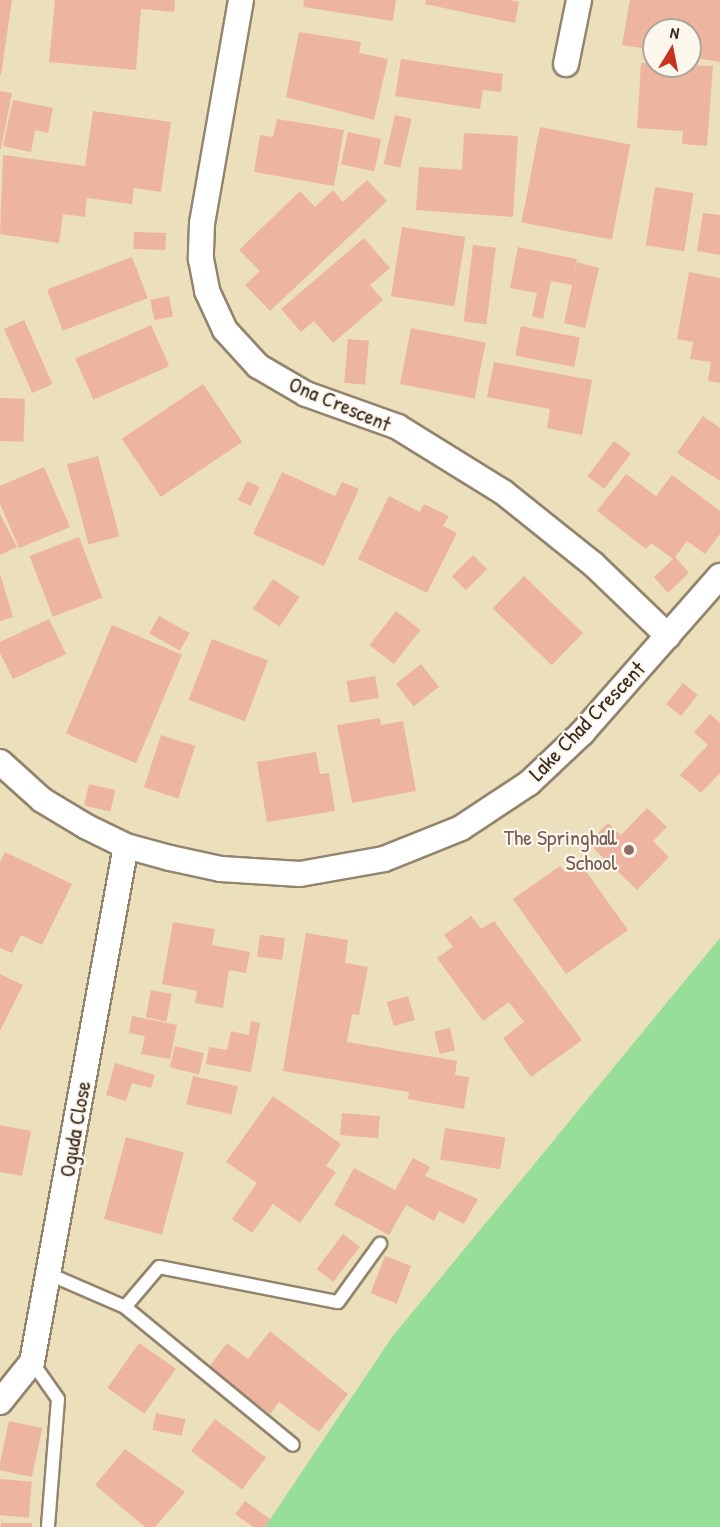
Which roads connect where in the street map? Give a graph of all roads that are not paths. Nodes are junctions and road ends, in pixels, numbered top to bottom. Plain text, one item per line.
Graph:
1 (241, 0) edge
2 (579, 0) edge
3 (566, 64) dead end
4 (720, 576) edge
5 (668, 636) junction
6 (0, 762) edge
7 (126, 846) junction
8 (380, 1244) dead end
9 (49, 1274) junction
10 (125, 1307) junction
11 (32, 1362) junction
12 (0, 1402) edge
13 (293, 1444) dead end
14 (48, 1527) edge

1 - 5 street, Ona Crescent
2 - 3 street
4 - 5 street, Lake Chad Crescent
5 - 7 street, Lake Chad Crescent
6 - 7 street, Lake Chad Crescent
7 - 9 street, Oguda Close
8 - 10 lane
9 - 10 lane
9 - 11 street, Oguda Close
10 - 13 lane
11 - 12 street, Oguda Close
11 - 14 lane

